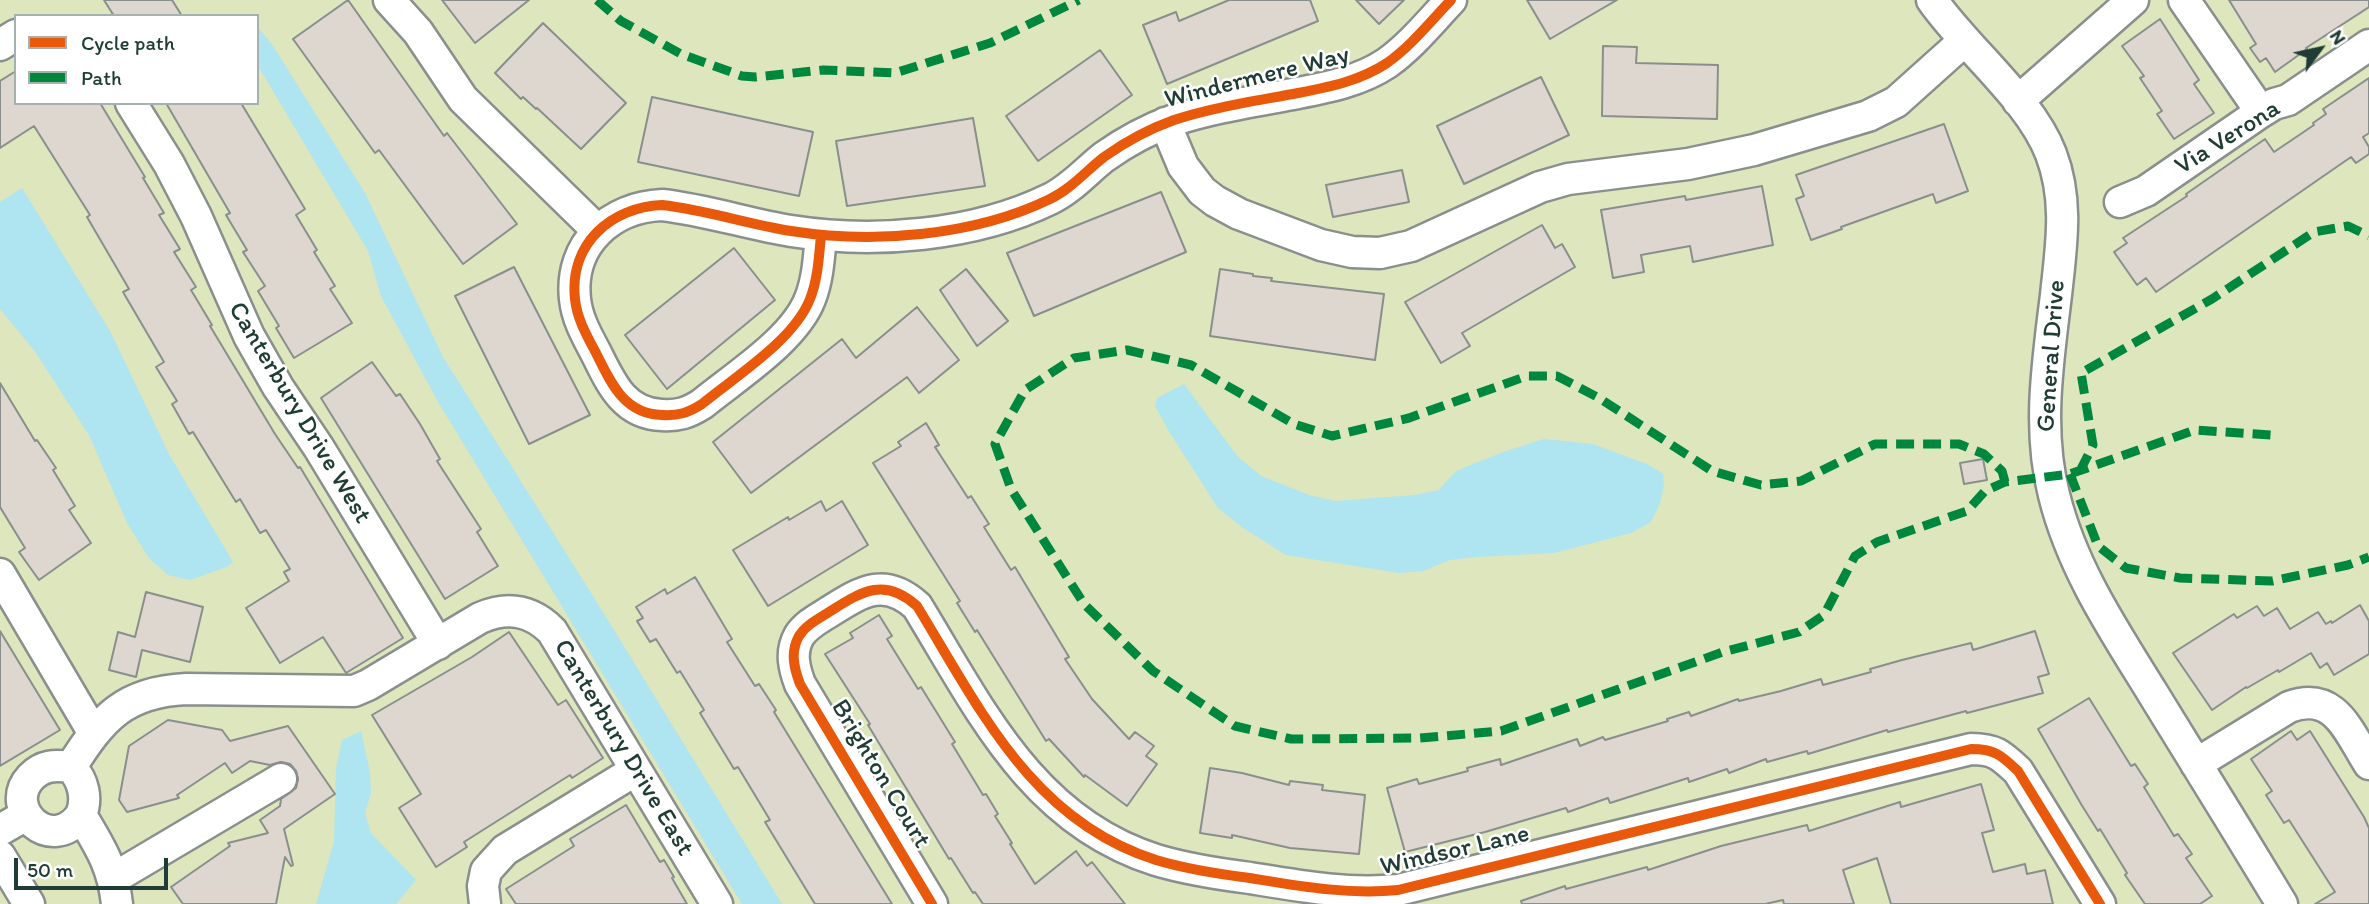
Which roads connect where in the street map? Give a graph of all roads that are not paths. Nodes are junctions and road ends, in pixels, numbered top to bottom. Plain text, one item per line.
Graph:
1 (389, 0) edge
2 (1451, 0) edge
3 (1932, 0) edge
4 (2133, 0) edge
5 (2184, 0) edge
6 (1964, 41) junction
7 (2369, 45) edge
8 (2018, 101) junction
9 (132, 105) edge
10 (2261, 112) junction
11 (1166, 123) junction
12 (2120, 202) dead end
13 (598, 230) junction
14 (821, 235) junction
15 (4, 582) edge
16 (438, 643) junction
17 (793, 666) joint
18 (2359, 726) edge
19 (93, 732) junction
20 (2196, 764) junction
21 (2369, 764) edge
22 (71, 767) junction
23 (636, 770) junction
24 (281, 779) dead end
25 (26, 815) junction
26 (81, 815) junction
27 (0, 830) edge
28 (0, 856) edge
29 (115, 891) edge
30 (1368, 899) edge
31 (29, 904) edge
32 (485, 904) edge
33 (717, 904) edge
34 (932, 904) edge
35 (2100, 904) edge
36 (2283, 904) edge

1 - 13 street
2 - 11 street, Windermere Way
3 - 6 street, General Drive
4 - 8 street
5 - 10 street
6 - 8 street, General Drive
6 - 11 street, Windermere Way
7 - 10 street, Via Verona
8 - 20 street, General Drive
9 - 16 street, Canterbury Drive West
10 - 12 street, Via Verona
11 - 14 street, Windermere Way
13 - 14 street, Windermere Way
13 - 14 street, Windermere Way
15 - 19 street
16 - 19 street, Canterbury Drive East
16 - 23 street, Canterbury Drive East
17 - 30 street, Windsor Lane
17 - 34 street, Brighton Court
18 - 20 street
18 - 21 street
19 - 22 street, Canterbury Drive East
20 - 36 street, General Drive
22 - 25 street
22 - 26 street
23 - 32 street
23 - 33 street, Canterbury Drive East
24 - 29 street
25 - 26 street
25 - 27 street
26 - 29 street
28 - 31 street
30 - 35 street, Windsor Lane

